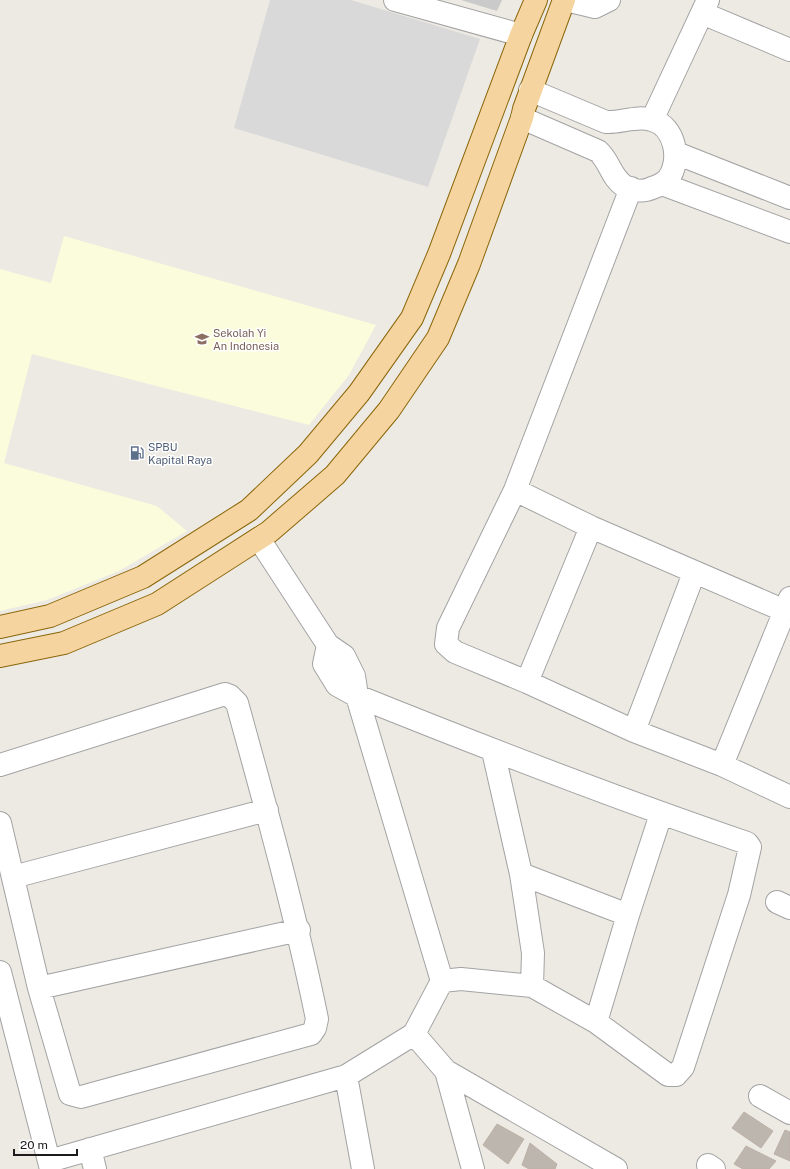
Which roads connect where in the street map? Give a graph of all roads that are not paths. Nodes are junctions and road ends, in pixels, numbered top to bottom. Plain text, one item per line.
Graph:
1 (395, 0) edge
2 (536, 0) edge
3 (565, 0) edge
4 (609, 0) edge
5 (705, 7) edge
6 (521, 35) junction
7 (790, 50) edge
8 (530, 90) junction
9 (522, 118) junction
10 (652, 120) junction
11 (676, 153) junction
12 (662, 184) junction
13 (631, 188) junction
14 (790, 198) edge
15 (790, 232) edge
16 (439, 254) junction
17 (469, 264) junction
18 (515, 490) junction
19 (591, 527) junction
20 (259, 539) junction
21 (694, 573) junction
22 (788, 604) edge
23 (0, 626) edge
24 (0, 656) edge
25 (527, 682) junction
26 (357, 696) junction
27 (634, 731) junction
28 (493, 751) junction
29 (0, 765) edge
30 (722, 765) junction
31 (790, 797) edge
32 (267, 810) junction
33 (660, 814) junction
34 (0, 823) edge
35 (521, 874) junction
36 (13, 877) junction
37 (628, 915) junction
38 (298, 930) junction
39 (0, 972) edge
40 (442, 982) junction
41 (532, 986) junction
42 (39, 988) junction
43 (596, 1022) junction
44 (414, 1034) junction
45 (446, 1070) junction
46 (346, 1076) junction
47 (760, 1096) dead end
48 (790, 1113) edge
49 (92, 1159) edge
50 (50, 1165) edge
51 (364, 1169) edge
52 (473, 1169) edge
53 (616, 1169) edge

1 - 6 street
2 - 6 main road
3 - 4 street
3 - 8 main road
5 - 7 street
5 - 10 street
6 - 16 main road
8 - 9 main road
8 - 10 street
9 - 13 street
9 - 17 main road
10 - 11 street
11 - 12 street
11 - 14 street
12 - 13 street
12 - 15 street
13 - 18 street
16 - 17 main road
16 - 23 main road
17 - 20 main road
18 - 19 street
18 - 25 street
19 - 21 street
19 - 25 street
20 - 24 main road
20 - 26 street
21 - 22 street
21 - 27 street
22 - 30 street
25 - 27 street
26 - 28 street
26 - 40 street
27 - 30 street
28 - 33 street
28 - 35 street
29 - 32 street
30 - 31 street
32 - 36 street
32 - 38 street
33 - 37 street
33 - 43 street
34 - 36 street
35 - 37 street
35 - 41 street
36 - 42 street
37 - 43 street
38 - 42 street
38 - 42 street
39 - 50 street
40 - 41 street
40 - 44 street
41 - 43 street
44 - 45 street
44 - 46 street
45 - 52 street
45 - 53 street
46 - 49 street
46 - 51 street
47 - 48 street
49 - 50 street

